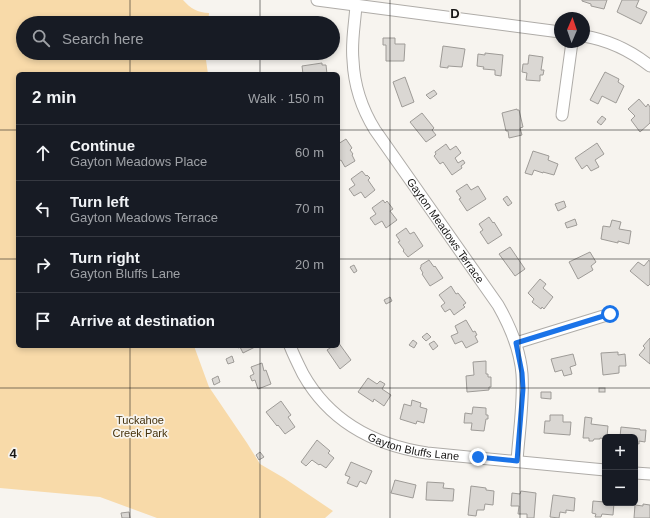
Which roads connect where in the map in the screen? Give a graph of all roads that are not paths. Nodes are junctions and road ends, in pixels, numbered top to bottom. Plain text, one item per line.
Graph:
1 (317, 0) edge
2 (356, 5) junction
3 (554, 31) edge
4 (590, 38) edge
5 (571, 48) edge
6 (650, 66) edge
7 (562, 115) dead end
8 (610, 314) dead end
9 (516, 343) junction
10 (291, 348) edge
11 (517, 461) junction
12 (602, 470) edge
13 (638, 473) edge
14 (650, 474) edge

1 - 2 street
2 - 3 street
2 - 9 street, Gayton Meadows Terrace
4 - 6 street
5 - 7 street
8 - 9 street
9 - 11 street, Gayton Meadows Terrace
10 - 11 street, Gayton Bluffs Lane
11 - 12 street, Gayton Bluffs Lane
13 - 14 street

